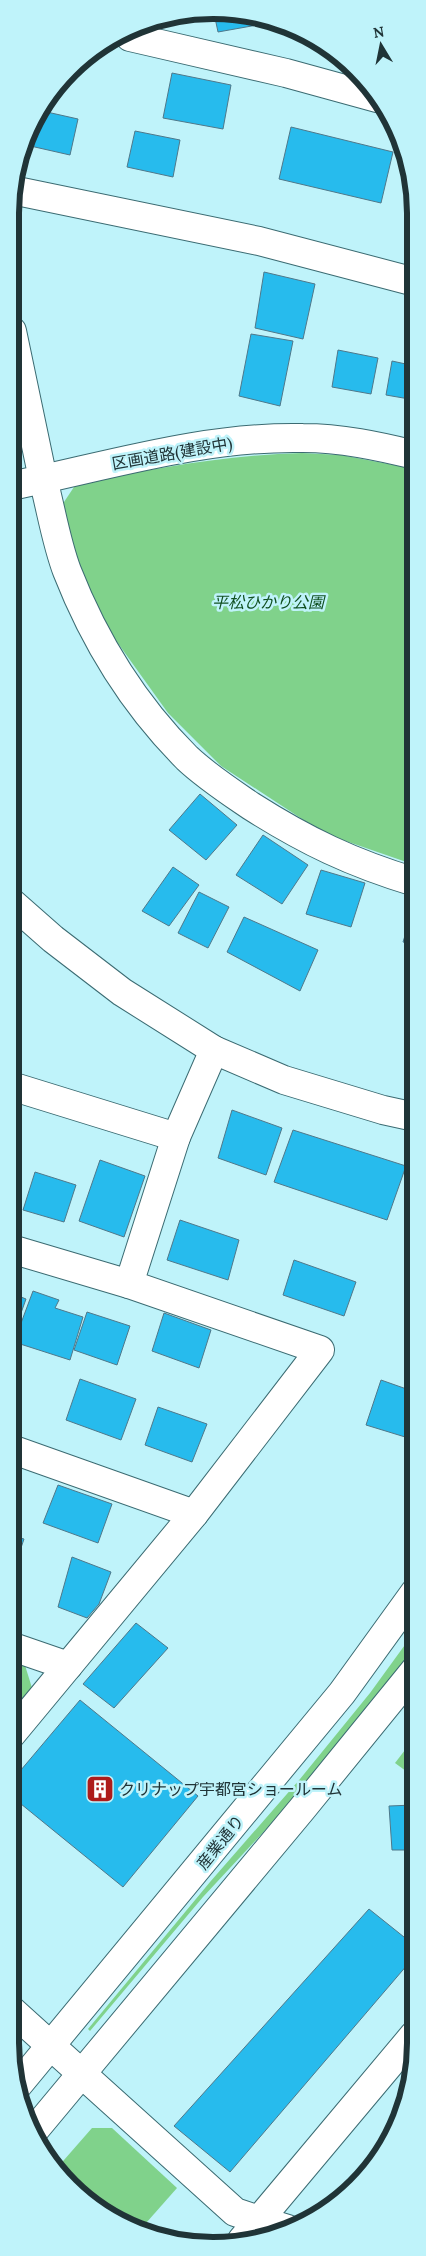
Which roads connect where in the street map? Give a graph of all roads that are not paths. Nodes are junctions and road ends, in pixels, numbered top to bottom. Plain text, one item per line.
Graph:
1 (133, 36) edge
2 (367, 95) edge
3 (20, 192) edge
4 (407, 280) edge
5 (19, 363) edge
6 (407, 453) edge
7 (44, 479) junction
8 (19, 484) edge
9 (407, 879) edge
10 (19, 909) edge
11 (214, 1050) junction
12 (19, 1088) edge
13 (407, 1115) edge
14 (176, 1137) junction
15 (19, 1250) edge
16 (129, 1284) junction
17 (19, 1452) edge
18 (194, 1514) junction
19 (407, 1603) edge
20 (19, 1649) edge
21 (68, 1666) junction
22 (407, 1679) edge
23 (19, 1725) edge
24 (19, 2017) edge
25 (51, 2047) junction
26 (407, 2052) edge
27 (82, 2075) junction
28 (22, 2080) edge
29 (38, 2126) edge
30 (251, 2230) edge
31 (267, 2230) edge

1 - 2 street
3 - 4 street
5 - 7 street
6 - 7 street, 区画道路(建設中)
7 - 8 street, 区画道路(建設中)
7 - 9 street
10 - 11 street
11 - 13 street
11 - 14 street
12 - 14 street
14 - 16 street
15 - 16 street
16 - 18 street
17 - 18 street
18 - 21 street
19 - 25 street, 産業通り
20 - 21 street
21 - 23 street
22 - 27 street
24 - 25 street
25 - 27 street
25 - 28 street, 産業通り
26 - 30 street
27 - 29 street
27 - 30 street
30 - 31 street

